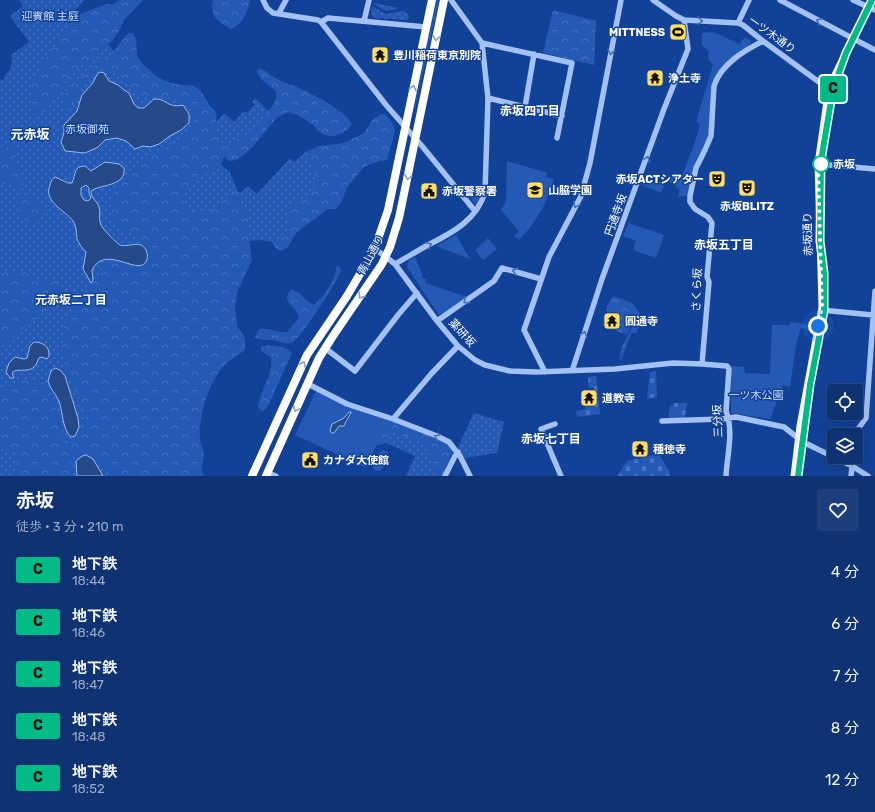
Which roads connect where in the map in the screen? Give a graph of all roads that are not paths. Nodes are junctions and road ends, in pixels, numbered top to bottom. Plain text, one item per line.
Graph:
1 (263, 0) edge
2 (286, 0) edge
3 (369, 0) edge
4 (432, 0) edge
5 (444, 0) edge
6 (451, 0) edge
7 (621, 0) edge
8 (653, 0) edge
9 (749, 0) edge
10 (780, 0) edge
11 (853, 0) edge
12 (872, 6) edge
13 (279, 13) junction
14 (684, 20) junction
15 (364, 21) junction
16 (321, 22) junction
17 (738, 23) junction
18 (426, 27) junction
19 (854, 38) junction
20 (763, 41) junction
21 (482, 43) junction
22 (875, 50) edge
23 (534, 54) junction
24 (829, 87) junction
25 (488, 98) junction
26 (525, 107) junction
27 (562, 116) junction
28 (406, 126) junction
29 (557, 138) dead end
30 (416, 139) junction
31 (818, 164) junction
32 (875, 169) edge
33 (475, 212) junction
34 (374, 248) junction
35 (391, 261) junction
36 (541, 279) junction
37 (875, 291) edge
38 (417, 293) junction
39 (821, 310) junction
40 (873, 315) junction
41 (437, 321) junction
42 (458, 346) junction
43 (326, 348) junction
44 (702, 364) junction
45 (727, 366) joint
46 (572, 371) junction
47 (545, 372) junction
48 (872, 372) edge
49 (308, 384) junction
50 (728, 418) junction
51 (393, 419) junction
52 (662, 421) dead end
53 (555, 424) dead end
54 (859, 428) edge
55 (798, 438) junction
56 (458, 452) junction
57 (852, 466) junction
58 (270, 475) edge
59 (252, 476) edge
60 (445, 476) edge
61 (470, 476) edge
62 (562, 476) edge
63 (726, 476) edge
64 (794, 476) edge
65 (851, 476) edge
66 (868, 476) edge

1 - 13 street
2 - 13 street
3 - 15 street
4 - 18 highway, 青山通り
5 -> 30 highway, 青山通り
6 - 21 street
7 -> 36 street
8 - 14 street, 一ツ木通り
9 - 17 street
19 -> 10 street
11 - 12 street
12 - 19 main road, 赤坂通り
13 - 16 street
14 -> 17 street, 一ツ木通り
46 -> 14 street, 円通寺坂
15 - 16 street
15 - 18 street
16 - 28 street
17 - 20 street, 一ツ木通り
28 -> 18 highway, 青山通り
19 - 22 street
19 - 24 main road, 赤坂通り
20 - 24 street, 一ツ木通り
20 - 44 street, さくら坂
21 - 23 street
21 - 25 street
23 - 26 street
23 - 27 street
24 - 31 main road, 赤坂通り
25 - 26 street
25 - 33 street
26 - 27 street
27 - 29 street
28 - 30 street
28 - 34 highway, 青山通り
30 - 33 street
30 -> 35 highway, 青山通り
31 - 32 street
31 - 39 main road, 赤坂通り
35 -> 33 street
34 - 35 street, 薬研坂
59 -> 34 highway, 青山通り
35 - 38 street, 薬研坂
35 -> 43 highway, 青山通り
36 -> 41 street
36 - 47 street
37 - 40 street
38 - 41 street, 薬研坂
38 - 43 street
39 - 40 street
39 - 55 main road, 赤坂通り
40 - 48 street
41 - 42 street, 薬研坂
42 - 47 street, 薬研坂
42 - 51 street
43 - 49 highway, 青山通り
44 - 45 street, 薬研坂
44 - 46 street, 薬研坂
45 - 50 street, 三分坂
46 - 47 street, 薬研坂
48 - 54 street
49 - 51 street
49 -> 58 highway, 青山通り
50 - 52 street
50 - 55 street
50 - 63 street, 三分坂
56 -> 51 street
53 - 62 street
55 - 57 street
55 - 64 main road, 赤坂通り
56 - 60 street
56 - 61 street
57 - 65 street
57 - 66 street

